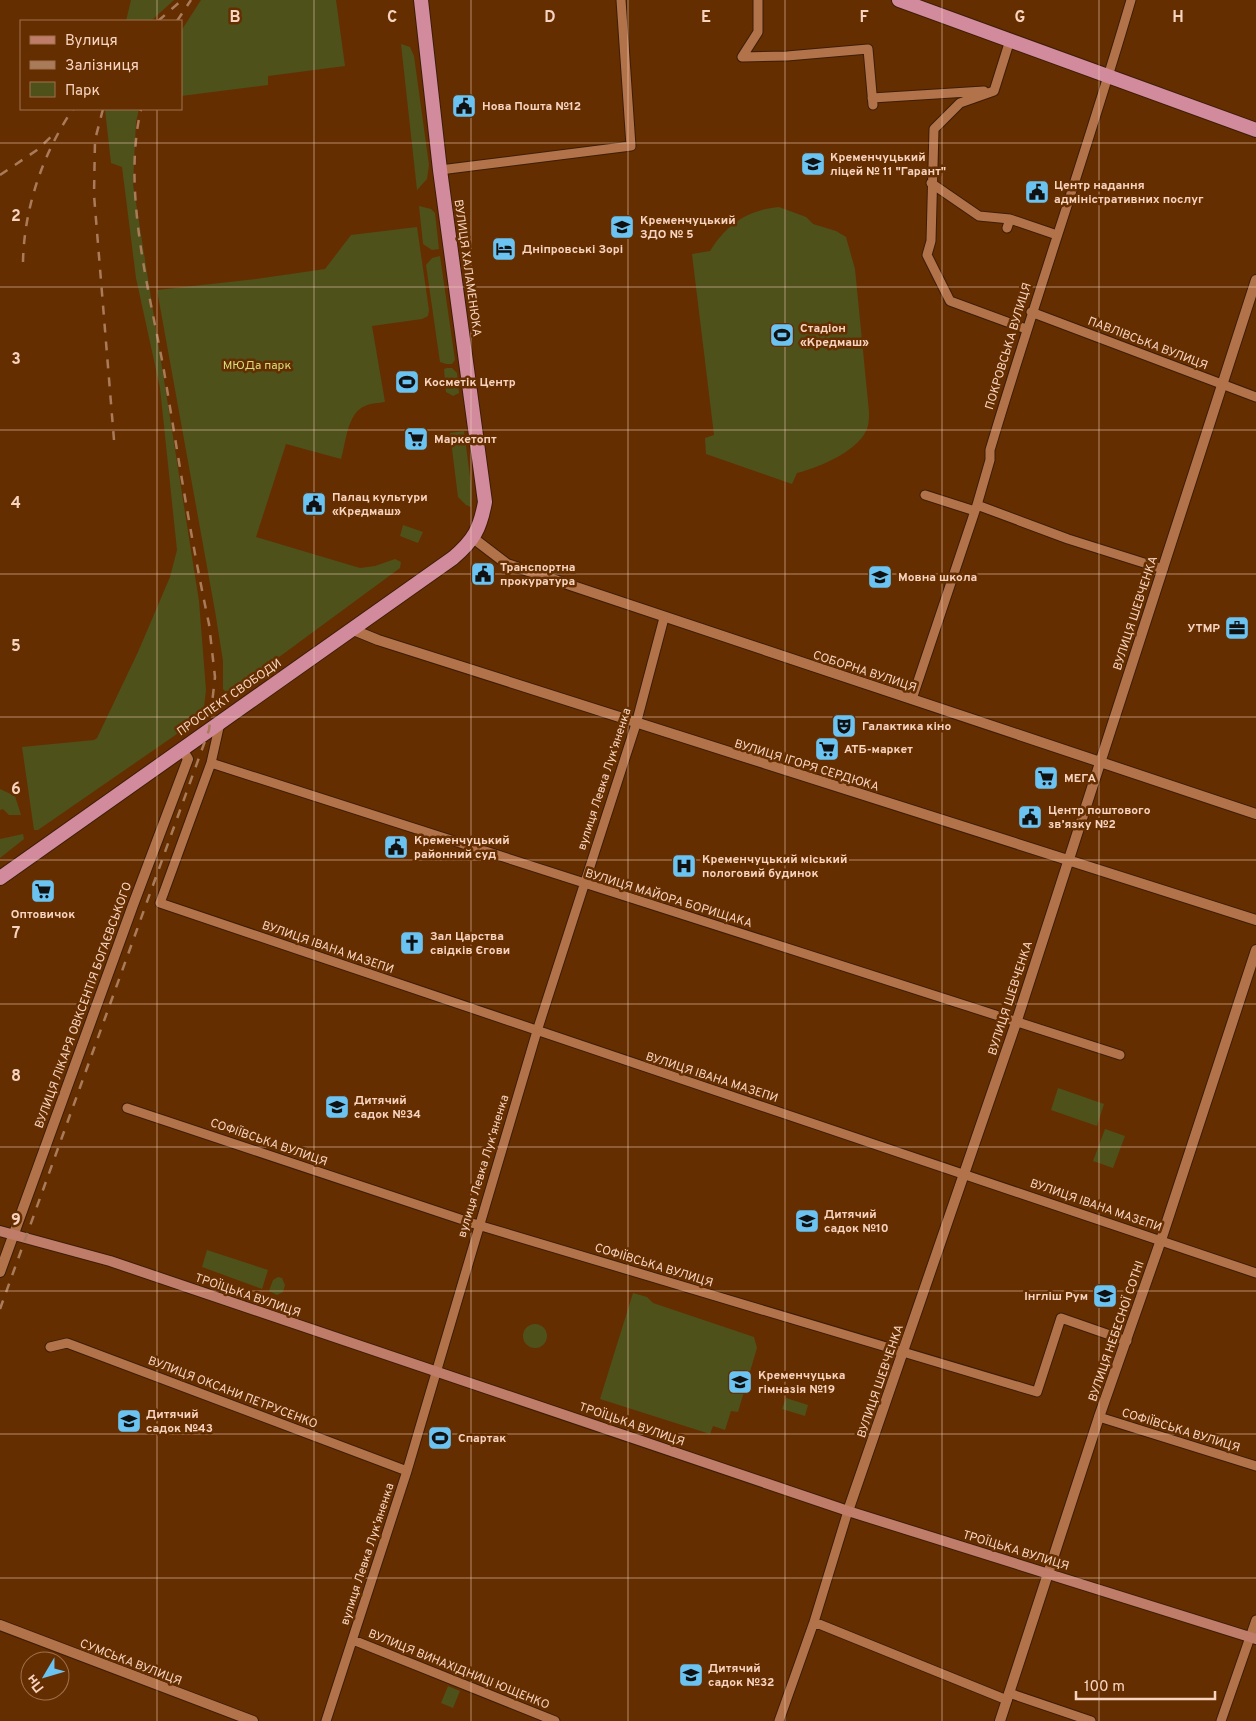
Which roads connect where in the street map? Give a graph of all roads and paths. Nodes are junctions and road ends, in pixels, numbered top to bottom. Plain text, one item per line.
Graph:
1 (421, 0) edge
2 (621, 0) edge
3 (758, 0) edge
4 (899, 0) edge
5 (1131, 0) edge
6 (1010, 40) junction
7 (1109, 75) junction
8 (994, 91) junction
9 (1256, 130) edge
10 (440, 170) junction
11 (931, 182) junction
12 (1056, 235) junction
13 (1256, 280) edge
14 (1031, 312) junction
15 (1026, 329) junction
16 (1223, 384) junction
17 (1256, 397) edge
18 (926, 495) dead end
19 (976, 508) junction
20 (473, 538) junction
21 (1162, 569) junction
22 (664, 618) junction
23 (351, 629) junction
24 (912, 699) junction
25 (220, 722) junction
26 (636, 724) junction
27 (182, 749) junction
28 (1100, 762) junction
29 (211, 763) junction
30 (1256, 814) edge
31 (1068, 860) junction
32 (0, 878) edge
33 (584, 884) junction
34 (1256, 920) edge
35 (1256, 950) edge
36 (1017, 1020) junction
37 (537, 1031) junction
38 (1120, 1055) dead end
39 (127, 1108) dead end
40 (962, 1173) junction
41 (478, 1225) junction
42 (0, 1231) edge
43 (12, 1235) junction
44 (1162, 1240) junction
45 (0, 1272) edge
46 (1256, 1273) edge
47 (1127, 1341) junction
48 (50, 1347) dead end
49 (903, 1353) junction
50 (436, 1371) junction
51 (1099, 1417) junction
52 (1256, 1466) edge
53 (407, 1471) junction
54 (848, 1511) junction
55 (1048, 1573) junction
56 (1256, 1620) edge
57 (814, 1622) junction
58 (0, 1625) edge
59 (1253, 1639) edge
60 (353, 1640) junction
61 (1008, 1696) junction
62 (1078, 1719) edge
63 (549, 1720) edge
64 (253, 1721) edge
65 (326, 1721) edge
66 (779, 1721) edge
67 (1000, 1721) edge
68 (1090, 1721) edge
69 (1221, 1721) edge

1 - 10 highway, ВУЛИЦЯ ХАЛАМЕНЮКА
2 - 10 street
3 - 8 street
4 - 6 highway
5 - 7 street, ПОКРОВСЬКА ВУЛИЦЯ
6 - 7 highway
6 - 8 street
7 - 9 highway
7 - 12 street, ПОКРОВСЬКА ВУЛИЦЯ
8 - 11 street
10 - 20 highway, ВУЛИЦЯ ХАЛАМЕНЮКА
11 - 12 street
11 - 15 street
12 - 14 street, ПОКРОВСЬКА ВУЛИЦЯ
13 - 16 street, ВУЛИЦЯ ШЕВЧЕНКА
14 - 15 street, ПОКРОВСЬКА ВУЛИЦЯ
14 - 16 street, ПАВЛІВСЬКА ВУЛИЦЯ
15 - 19 street, ПОКРОВСЬКА ВУЛИЦЯ
16 - 17 street, ПАВЛІВСЬКА ВУЛИЦЯ
16 - 21 street, ВУЛИЦЯ ШЕВЧЕНКА
18 - 19 street
19 - 21 street
19 - 24 street, ПОКРОВСЬКА ВУЛИЦЯ
20 - 22 street, СОБОРНА ВУЛИЦЯ
20 - 23 highway, ПРОСПЕКТ СВОБОДИ
21 - 28 street, ВУЛИЦЯ ШЕВЧЕНКА
22 - 24 street, СОБОРНА ВУЛИЦЯ
22 - 26 street, вулиця Левка Лукʼяненка
23 - 25 highway, ПРОСПЕКТ СВОБОДИ
23 - 26 street, ВУЛИЦЯ ІГОРЯ СЕРДЮКА
24 - 28 street, СОБОРНА ВУЛИЦЯ
25 - 27 highway, ПРОСПЕКТ СВОБОДИ
25 - 29 street
26 - 31 street, ВУЛИЦЯ ІГОРЯ СЕРДЮКА
26 - 33 street, вулиця Левка Лукʼяненка
27 - 32 highway, ПРОСПЕКТ СВОБОДИ
27 - 43 street, ВУЛИЦЯ ЛІКАРЯ ОВКСЕНТІЯ БОГАЄВСЬКОГО
28 - 30 street, СОБОРНА ВУЛИЦЯ
28 - 31 street, ВУЛИЦЯ ШЕВЧЕНКА
29 - 33 street, ВУЛИЦЯ МАЙОРА БОРИЩАКА
29 - 37 street, ВУЛИЦЯ ІВАНА МАЗЕПИ
31 - 34 street, ВУЛИЦЯ ІГОРЯ СЕРДЮКА
31 - 36 street, ВУЛИЦЯ ШЕВЧЕНКА
33 - 36 street, ВУЛИЦЯ МАЙОРА БОРИЩАКА
33 - 37 street, вулиця Левка Лукʼяненка
35 - 44 street, ВУЛИЦЯ НЕБЕСНОЇ СОТНІ
36 - 38 street, ВУЛИЦЯ МАЙОРА БОРИЩАКА
36 - 40 street, ВУЛИЦЯ ШЕВЧЕНКА
37 - 40 street, ВУЛИЦЯ ІВАНА МАЗЕПИ
37 - 41 street, вулиця Левка Лукʼяненка
39 - 41 street, СОФІЇВСЬКА ВУЛИЦЯ
40 - 44 street, ВУЛИЦЯ ІВАНА МАЗЕПИ
40 - 49 street, ВУЛИЦЯ ШЕВЧЕНКА
41 - 49 street, СОФІЇВСЬКА ВУЛИЦЯ
41 - 50 street, вулиця Левка Лукʼяненка
42 - 43 main road, ТРОЇЦЬКА ВУЛИЦЯ
43 - 45 street, ВУЛИЦЯ ЛІКАРЯ ОВКСЕНТІЯ БОГАЄВСЬКОГО
43 - 50 main road, ТРОЇЦЬКА ВУЛИЦЯ
44 - 46 street, ВУЛИЦЯ ІВАНА МАЗЕПИ
44 - 47 street, ВУЛИЦЯ НЕБЕСНОЇ СОТНІ
47 - 49 street, СОФІЇВСЬКА ВУЛИЦЯ
47 - 51 street, ВУЛИЦЯ НЕБЕСНОЇ СОТНІ
48 - 53 street, ВУЛИЦЯ ОКСАНИ ПЕТРУСЕНКО
49 - 54 street, ВУЛИЦЯ ШЕВЧЕНКА
50 - 53 street, вулиця Левка Лукʼяненка
50 - 54 main road, ТРОЇЦЬКА ВУЛИЦЯ
51 - 52 street, СОФІЇВСЬКА ВУЛИЦЯ
51 - 55 street, ВУЛИЦЯ НЕБЕСНОЇ СОТНІ
53 - 60 street, вулиця Левка Лукʼяненка
54 - 55 main road, ТРОЇЦЬКА ВУЛИЦЯ
54 - 57 street, ВУЛИЦЯ ШЕВЧЕНКА
55 - 59 main road, ТРОЇЦЬКА ВУЛИЦЯ
55 - 61 street, ВУЛИЦЯ НЕБЕСНОЇ СОТНІ
56 - 59 street
57 - 61 street
57 - 66 street, ВУЛИЦЯ ШЕВЧЕНКА
58 - 64 street, СУМСЬКА ВУЛИЦЯ
59 - 69 street
60 - 63 street, ВУЛИЦЯ ВИНАХІДНИЦІ ЮЩЕНКО
60 - 65 street, вулиця Левка Лукʼяненка
61 - 62 street
61 - 67 street, ВУЛИЦЯ НЕБЕСНОЇ СОТНІ
62 - 68 street

